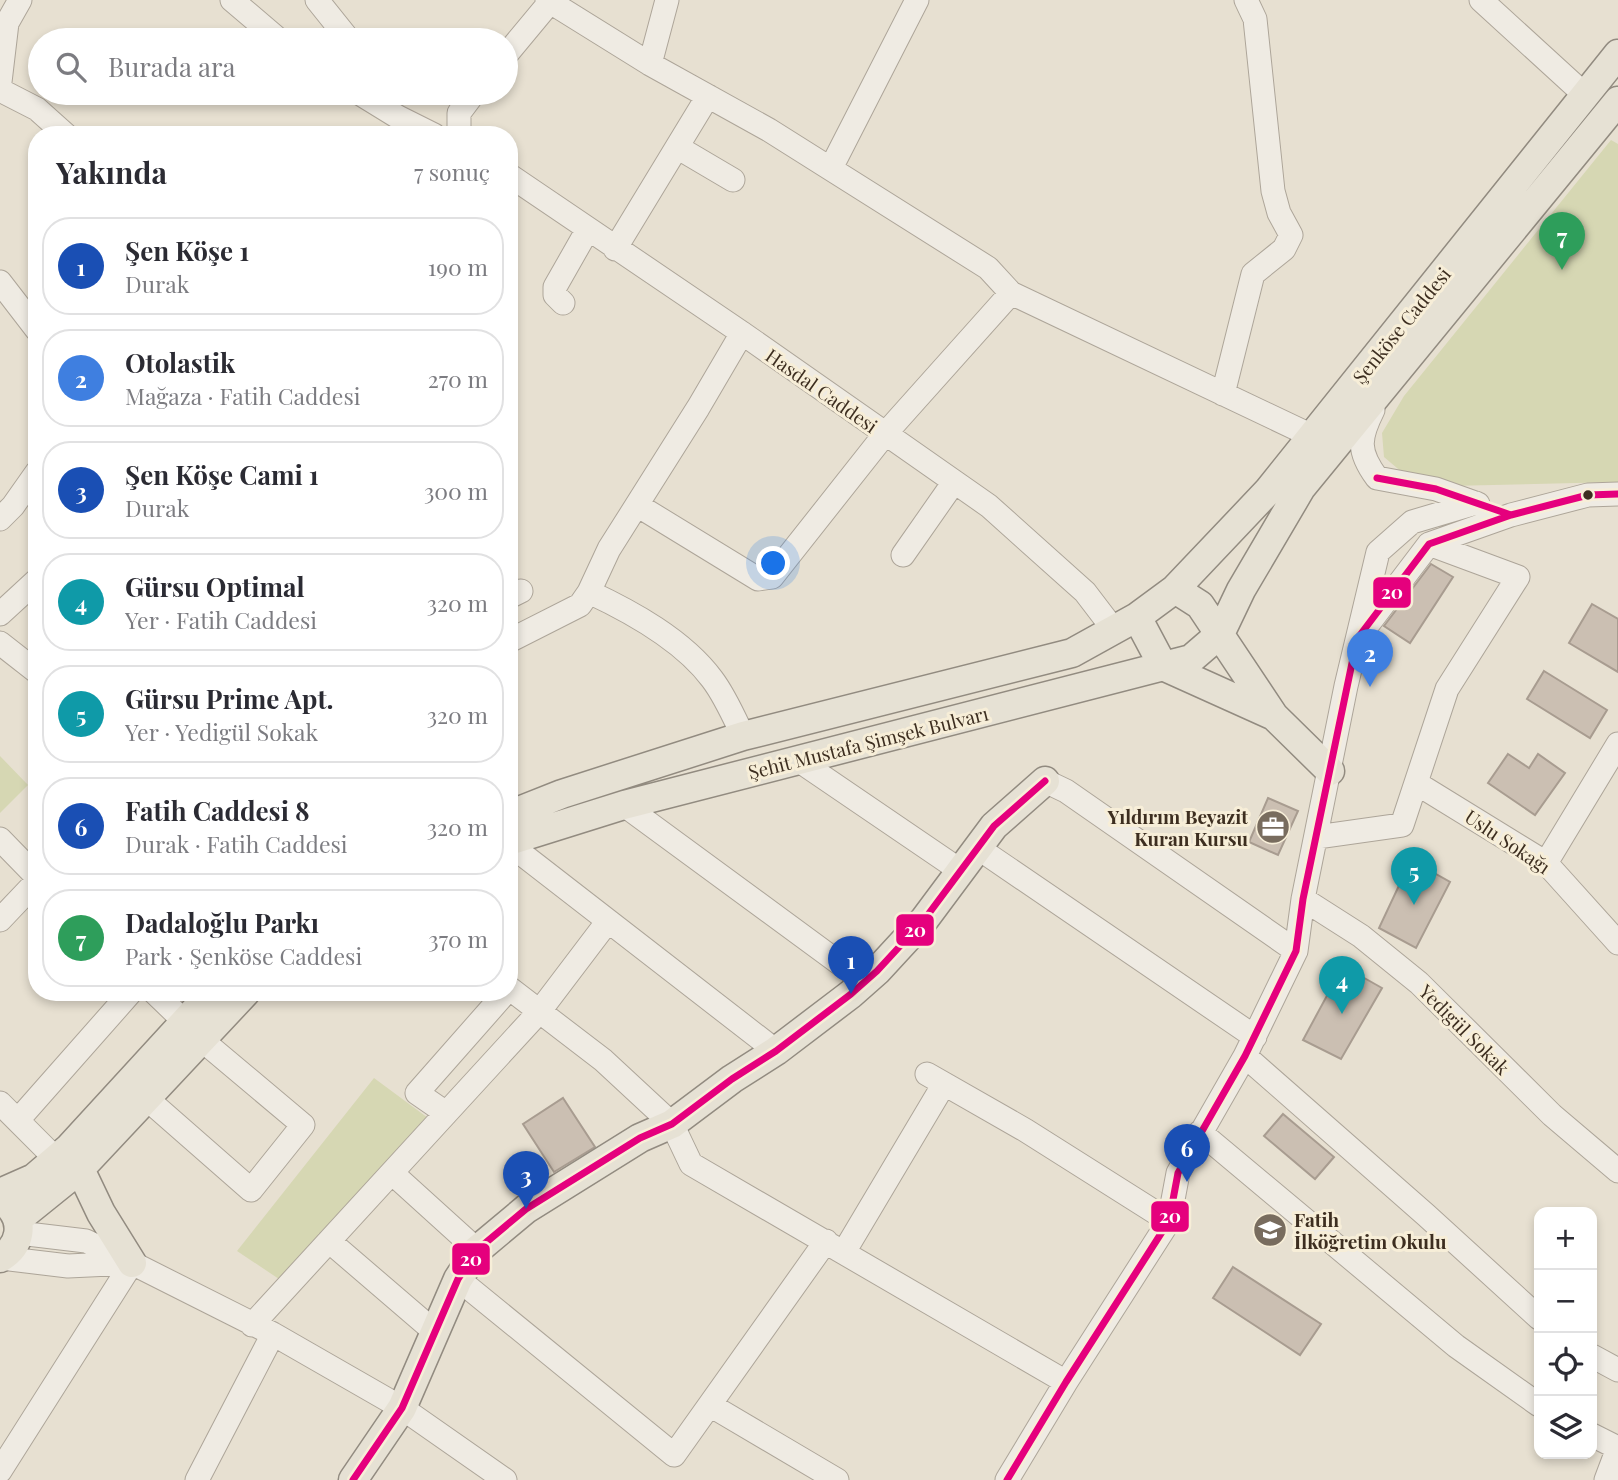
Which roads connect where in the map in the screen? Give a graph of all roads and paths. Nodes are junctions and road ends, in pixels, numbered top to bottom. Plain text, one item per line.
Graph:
1 (20, 0) edge
2 (232, 0) edge
3 (317, 0) edge
4 (667, 0) edge
5 (917, 0) edge
6 (1246, 0) edge
7 (1481, 0) edge
8 (549, 1) edge
9 (265, 28) edge
10 (339, 28) edge
11 (518, 40) edge
12 (1618, 54) edge
13 (649, 64) junction
14 (2, 94) edge
15 (1585, 95) junction
16 (708, 96) junction
17 (1618, 101) edge
18 (378, 105) edge
19 (391, 105) edge
20 (465, 105) edge
21 (398, 117) junction
22 (56, 126) edge
23 (416, 126) edge
24 (459, 126) edge
25 (677, 147) junction
26 (831, 168) junction
27 (733, 180) dead end
28 (518, 182) edge
29 (588, 229) junction
30 (615, 249) junction
31 (0, 282) edge
32 (1011, 293) junction
33 (563, 303) dead end
34 (28, 318) edge
35 (742, 333) junction
36 (1384, 387) junction
37 (1223, 394) junction
38 (885, 434) junction
39 (1312, 436) junction
40 (954, 482) junction
41 (28, 485) edge
42 (1618, 494) edge
43 (1476, 503) junction
44 (637, 505) junction
45 (1511, 515) junction
46 (0, 519) edge
47 (1429, 544) junction
48 (903, 555) dead end
49 (28, 588) edge
50 (1175, 589) junction
51 (589, 592) junction
52 (0, 614) edge
53 (1126, 623) junction
54 (1220, 634) junction
55 (518, 637) edge
56 (1357, 639) junction
57 (0, 643) edge
58 (28, 665) edge
59 (1163, 666) junction
60 (1274, 716) junction
61 (743, 736) junction
62 (1618, 744) edge
63 (798, 760) junction
64 (1331, 771) junction
65 (1045, 781) joint
66 (1416, 783) junction
67 (624, 804) junction
68 (518, 811) edge
69 (1317, 837) junction
70 (0, 839) edge
71 (518, 840) edge
72 (978, 848) junction
73 (518, 850) edge
74 (1546, 863) junction
75 (28, 869) edge
76 (961, 871) junction
77 (28, 889) edge
78 (1303, 899) junction
79 (0, 920) edge
80 (608, 921) junction
81 (1618, 943) edge
82 (1296, 951) junction
83 (865, 982) junction
84 (518, 996) edge
85 (123, 1001) edge
86 (163, 1001) edge
87 (208, 1001) edge
88 (234, 1001) edge
89 (498, 1001) edge
90 (539, 1012) junction
91 (194, 1032) junction
92 (1250, 1046) junction
93 (776, 1051) junction
94 (146, 1098) junction
95 (0, 1103) edge
96 (446, 1113) junction
97 (18, 1120) junction
98 (672, 1124) junction
99 (1200, 1132) junction
100 (68, 1165) junction
101 (1618, 1171) edge
102 (391, 1173) junction
103 (0, 1193) edge
104 (12, 1217) edge
105 (1170, 1221) junction
106 (329, 1241) junction
107 (835, 1247) junction
108 (477, 1250) junction
109 (1, 1258) edge
110 (132, 1264) junction
111 (458, 1279) junction
112 (1534, 1313) edge
113 (263, 1330) junction
114 (435, 1332) junction
115 (1597, 1359) edge
116 (1618, 1370) edge
117 (1066, 1382) junction
118 (1534, 1401) edge
119 (710, 1405) junction
120 (402, 1408) junction
121 (1597, 1442) edge
122 (1614, 1464) edge
123 (0, 1471) edge
124 (197, 1480) edge
125 (353, 1480) edge
126 (505, 1480) edge
127 (838, 1480) edge
128 (1007, 1480) edge

1 - 14 street
2 - 9 street
3 - 10 street
4 - 13 street
5 - 26 street
6 - 37 street
7 - 15 street
8 - 11 street
8 - 13 street
12 - 15 main road, Şenköse Caddesi
13 - 16 street
14 - 22 street
15 - 39 main road, Şenköse Caddesi
16 - 25 street
16 - 26 street
17 - 36 main road, Şenköse Caddesi
18 - 21 street
19 - 21 street
20 - 24 street
21 - 23 street
25 - 27 street
25 - 30 street
26 - 32 street
28 - 29 street, Hasdal Caddesi
29 - 30 street, Hasdal Caddesi
29 - 33 street
30 - 35 street, Hasdal Caddesi
31 - 34 street
32 - 37 street
32 - 38 street
35 - 38 street, Hasdal Caddesi
35 - 44 street
36 - 43 street
36 - 54 main road, Şenköse Caddesi
37 - 39 street
38 - 40 street, Hasdal Caddesi
38 - 44 street
39 - 50 main road, Şenköse Caddesi
40 - 48 street
40 - 53 street, Hasdal Caddesi
41 - 46 street
42 - 45 street
43 - 45 street
43 - 56 street
44 - 51 street
45 - 47 street
47 - 56 street
47 - 66 street
49 - 52 street
50 - 53 main road, Şehit Mustafa Şimşek Bulvarı
50 - 54 main road
51 - 55 street
51 - 61 street
53 - 59 main road
53 - 61 main road, Şehit Mustafa Şimşek Bulvarı
54 - 59 main road, Şehit Mustafa Şimşek Bulvarı
54 - 60 main road
56 - 64 street
57 - 58 street
59 - 60 main road
59 - 63 main road, Şehit Mustafa Şimşek Bulvarı
60 - 64 main road
61 - 68 main road, Şehit Mustafa Şimşek Bulvarı
62 - 74 street
63 - 67 main road, Şehit Mustafa Şimşek Bulvarı
63 - 76 street
64 - 69 street
65 - 72 main road
65 - 82 street
66 - 69 street
66 - 74 street, Uslu Sokağı
67 - 71 main road, Şehit Mustafa Şimşek Bulvarı
67 - 83 street
69 - 78 street
70 - 75 street
72 - 76 main road
72 - 92 street
73 - 80 street
74 - 81 street, Uslu Sokağı
76 - 83 main road
77 - 79 street
78 - 82 street
78 - 101 street, Yedigül Sokak
80 - 90 street
80 - 93 street
82 - 92 street
83 - 93 main road
84 - 90 street
85 - 97 street
86 - 91 street
87 - 91 main road
88 - 91 main road
89 - 96 street
90 - 96 street
90 - 98 street
91 - 94 main road
91 - 94 street
91 - 100 main road
92 - 99 street
92 - 112 street
93 - 98 main road
94 - 100 main road
95 - 97 street
96 - 102 street
97 - 100 street
98 - 107 street
98 - 108 main road
99 - 105 street
99 - 118 street
100 - 103 main road
100 - 104 main road
100 - 110 main road
102 - 106 street
102 - 108 street
104 - 109 main road
104 - 110 street
105 - 107 street
105 - 117 street
106 - 113 street
106 - 114 street
107 - 117 street
107 - 119 street
108 - 111 main road
109 - 110 street
110 - 113 street
110 - 123 street
111 - 114 main road
111 - 119 street
113 - 120 street
113 - 124 street
114 - 120 main road
115 - 116 street
117 - 128 street
119 - 127 street
120 - 125 main road
120 - 126 street
121 - 122 street

